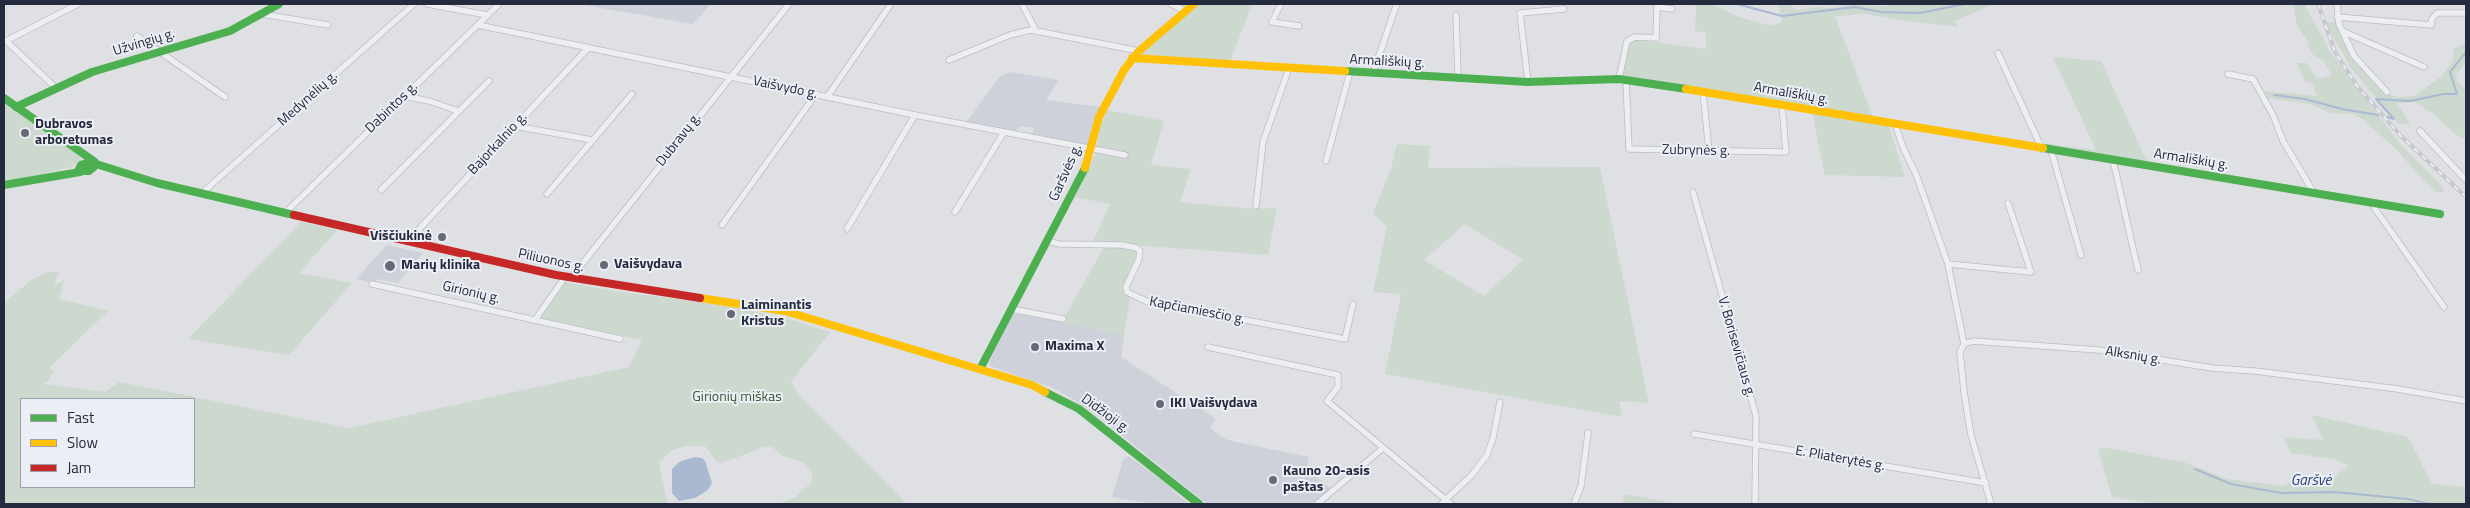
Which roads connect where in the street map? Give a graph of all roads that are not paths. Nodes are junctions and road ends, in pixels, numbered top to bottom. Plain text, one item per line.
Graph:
1 (78, 4) edge
2 (279, 4) edge
3 (414, 4) edge
4 (427, 4) edge
5 (499, 4) edge
6 (789, 4) edge
7 (891, 4) edge
8 (1022, 4) edge
9 (1171, 4) edge
10 (1194, 4) edge
11 (1281, 4) edge
12 (2337, 4) edge
13 (1396, 6) dead end
14 (1564, 9) dead end
15 (1672, 9) dead end
16 (1185, 11) junction
17 (2466, 13) edge
18 (262, 14) junction
19 (487, 15) junction
20 (1456, 16) dead end
21 (2338, 17) junction
22 (328, 25) dead end
23 (478, 25) junction
24 (1299, 26) dead end
25 (1036, 30) junction
26 (2342, 31) junction
27 (137, 36) dead end
28 (5, 40) edge
29 (588, 48) junction
30 (1139, 51) junction
31 (158, 52) junction
32 (1998, 54) dead end
33 (1132, 58) junction
34 (949, 60) dead end
35 (1289, 68) junction
36 (2424, 68) dead end
37 (1350, 72) junction
38 (1373, 73) junction
39 (2228, 74) dead end
40 (730, 77) junction
41 (1458, 78) junction
42 (1622, 80) junction
43 (489, 81) dead end
44 (1528, 82) junction
45 (56, 88) junction
46 (1703, 92) junction
47 (2387, 92) dead end
48 (632, 94) dead end
49 (816, 94) junction
50 (404, 96) junction
51 (828, 96) junction
52 (225, 97) dead end
53 (4, 98) edge
54 (1782, 105) junction
55 (16, 107) junction
56 (458, 112) junction
57 (915, 115) junction
58 (1895, 124) junction
59 (515, 126) junction
60 (2420, 131) dead end
61 (1004, 132) junction
62 (592, 140) junction
63 (2042, 149) junction
64 (1092, 150) junction
65 (2051, 150) junction
66 (1709, 151) junction
67 (83, 155) junction
68 (1125, 155) dead end
69 (2113, 160) junction
70 (1326, 161) dead end
71 (94, 162) junction
72 (80, 168) junction
73 (89, 171) junction
74 (117, 172) junction
75 (2466, 180) edge
76 (4, 185) edge
77 (381, 190) dead end
78 (1693, 192) dead end
79 (202, 193) junction
80 (2314, 193) junction
81 (547, 194) dead end
82 (2008, 203) dead end
83 (2371, 203) junction
84 (1256, 206) dead end
85 (955, 212) dead end
86 (285, 213) junction
87 (2440, 214) dead end
88 (722, 224) dead end
89 (847, 229) dead end
90 (408, 241) junction
91 (1048, 241) junction
92 (2081, 255) dead end
93 (1948, 264) junction
94 (2138, 270) dead end
95 (568, 278) junction
96 (372, 284) dead end
97 (1353, 304) dead end
98 (2444, 307) dead end
99 (1012, 309) junction
100 (1062, 319) dead end
101 (535, 320) junction
102 (620, 339) dead end
103 (1964, 344) junction
104 (1208, 347) dead end
105 (980, 369) junction
106 (1500, 402) dead end
107 (2466, 402) edge
108 (1588, 433) dead end
109 (1694, 434) dead end
110 (1754, 444) junction
111 (1384, 448) junction
112 (1986, 483) junction
113 (1446, 503) edge
114 (1200, 504) edge
115 (1317, 504) edge
116 (1574, 504) edge
117 (1754, 504) edge
118 (1991, 504) edge

1 - 28 street
2 - 18 main road, Užvingių g.
3 - 79 street, Medynėlių g.
4 - 19 street
5 - 19 street, Dabintos g.
6 - 40 street, Dubravų g.
7 - 51 street
8 - 25 street
9 - 16 street
10 - 16 main road, Garšvės g.
11 - 24 street
12 - 21 street
13 - 38 street
14 - 44 street
15 - 42 street
16 - 30 main road, Garšvės g.
17 - 21 street
18 - 22 street
18 - 31 main road, Užvingių g.
19 - 23 street, Dabintos g.
20 - 41 street
21 - 26 street
23 - 29 street, Vaišvydo g.
23 - 50 street, Dabintos g.
25 - 30 street
25 - 34 street
26 - 36 street
26 - 47 street
27 - 31 street
28 - 45 street
29 - 40 street, Vaišvydo g.
29 - 59 street, Bajorkalnio g.
30 - 33 main road, Garšvės g.
31 - 45 main road, Užvingių g.
31 - 52 street
32 - 63 street
33 - 35 main road, Armališkių g.
33 - 64 main road, Garšvės g.
35 - 37 main road, Armališkių g.
35 - 84 street
37 - 38 main road, Armališkių g.
37 - 70 street
38 - 41 main road, Armališkių g.
39 - 80 street
40 - 49 street, Vaišvydo g.
40 - 95 street, Dubravų g.
41 - 44 main road, Armališkių g.
42 - 44 main road, Armališkių g.
42 - 46 main road, Armališkių g.
42 - 66 street, Zubrynės g.
43 - 56 street
45 - 55 main road, Užvingių g.
46 - 54 main road, Armališkių g.
46 - 66 street
48 - 62 street
49 - 51 street, Vaišvydo g.
49 - 88 street
50 - 56 street
50 - 86 street, Dabintos g.
51 - 57 street, Vaišvydo g.
53 - 55 main road, Piliuonos g.
54 - 58 main road, Armališkių g.
54 - 66 street, Zubrynės g.
55 - 67 main road, Piliuonos g.
56 - 77 street
57 - 61 street, Vaišvydo g.
57 - 89 street
58 - 63 main road, Armališkių g.
58 - 93 street
59 - 62 street
59 - 90 street, Bajorkalnio g.
60 - 75 street
61 - 64 street, Vaišvydo g.
61 - 85 street
62 - 81 street
63 - 65 main road, Armališkių g.
64 - 68 street, Vaišvydo g.
64 - 91 main road, Garšvės g.
65 - 69 main road, Armališkių g.
65 - 92 street
67 - 71 main road, Piliuonos g.
67 - 72 main road
69 - 80 main road, Armališkių g.
69 - 94 street
71 - 72 main road
71 - 73 main road
71 - 74 main road, Piliuonos g.
72 - 73 main road, Piliuonos g.
72 - 76 main road
73 - 74 main road, Piliuonos g.
74 - 79 main road, Piliuonos g.
78 - 110 street, V. Borisevičiaus g.
79 - 86 main road, Piliuonos g.
80 - 83 main road, Armališkių g.
82 - 93 street
83 - 87 main road, Armališkių g.
83 - 98 street
86 - 90 main road, Piliuonos g.
90 - 95 main road, Piliuonos g.
91 - 97 street, Kapčiamiesčio g.
91 - 99 main road, Garšvės g.
93 - 103 street
95 - 101 street
95 - 105 main road, Piliuonos g.
96 - 101 street, Girionių g.
99 - 100 street
99 - 105 main road, Garšvės g.
101 - 102 street, Girionių g.
103 - 107 street, Alksnių g.
103 - 112 street
104 - 111 street
105 - 114 main road, Didžioji g.
106 - 113 street
108 - 116 street
109 - 110 street, E. Pliaterytės g.
110 - 112 street, E. Pliaterytės g.
110 - 117 street, V. Borisevičiaus g.
111 - 113 street
111 - 115 street
112 - 118 street

